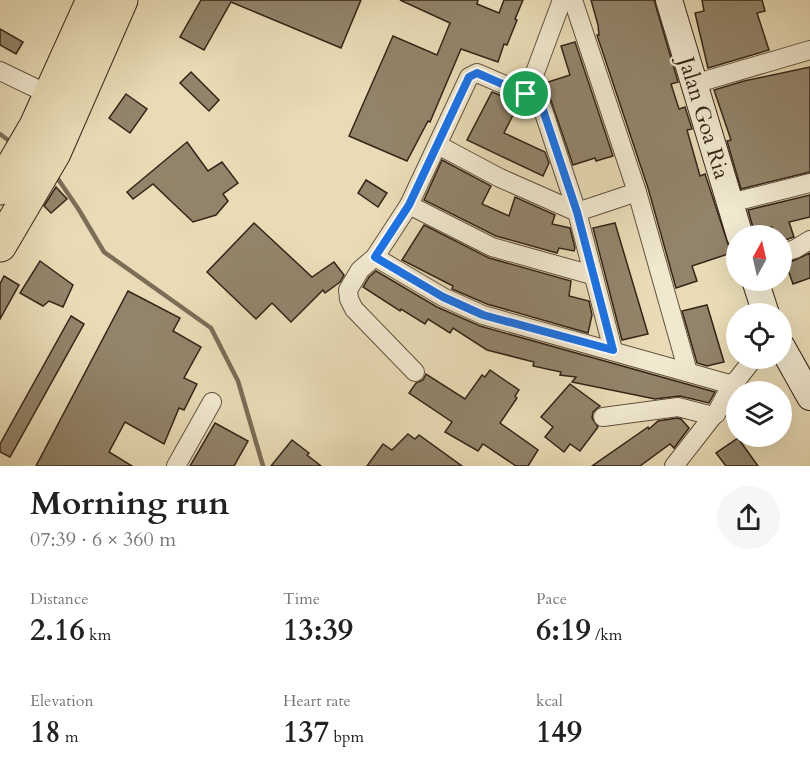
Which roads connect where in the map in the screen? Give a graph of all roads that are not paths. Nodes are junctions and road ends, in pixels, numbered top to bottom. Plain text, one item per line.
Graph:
1 (93, 0) edge
2 (121, 0) edge
3 (562, 0) edge
4 (573, 0) edge
5 (669, 0) edge
6 (810, 50) edge
7 (0, 71) edge
8 (694, 84) junction
9 (526, 94) junction
10 (50, 95) junction
11 (438, 145) junction
12 (810, 183) edge
13 (0, 188) edge
14 (637, 192) junction
15 (730, 203) junction
16 (409, 205) junction
17 (577, 212) junction
18 (737, 225) edge
19 (810, 240) edge
20 (0, 245) edge
21 (792, 250) edge
22 (375, 257) junction
23 (592, 275) junction
24 (613, 350) junction
25 (792, 365) edge
26 (745, 369) edge
27 (415, 372) dead end
28 (688, 372) junction
29 (736, 381) edge
30 (726, 382) edge
31 (726, 395) edge
32 (810, 397) edge
33 (212, 402) dead end
34 (713, 416) junction
35 (603, 417) dead end
36 (176, 466) edge
37 (674, 466) edge

1 - 10 highway
2 - 20 highway
3 - 9 street
4 - 14 street
5 - 8 main road, Jalan Goa Ria
6 - 8 street
7 - 10 street
8 - 15 main road, Jalan Goa Ria
9 - 11 street
9 - 17 street
10 - 13 highway
11 - 16 street
11 - 17 street
12 - 15 street
14 - 17 street
14 - 28 street
15 - 18 main road, Jalan Goa Ria
16 - 22 street
16 - 23 street
17 - 23 street
19 - 21 street
22 - 24 street
22 - 27 street
23 - 24 street
24 - 28 street
25 - 32 main road
26 - 29 street
28 - 30 street
31 - 34 street
33 - 36 street
34 - 35 street
34 - 37 street

